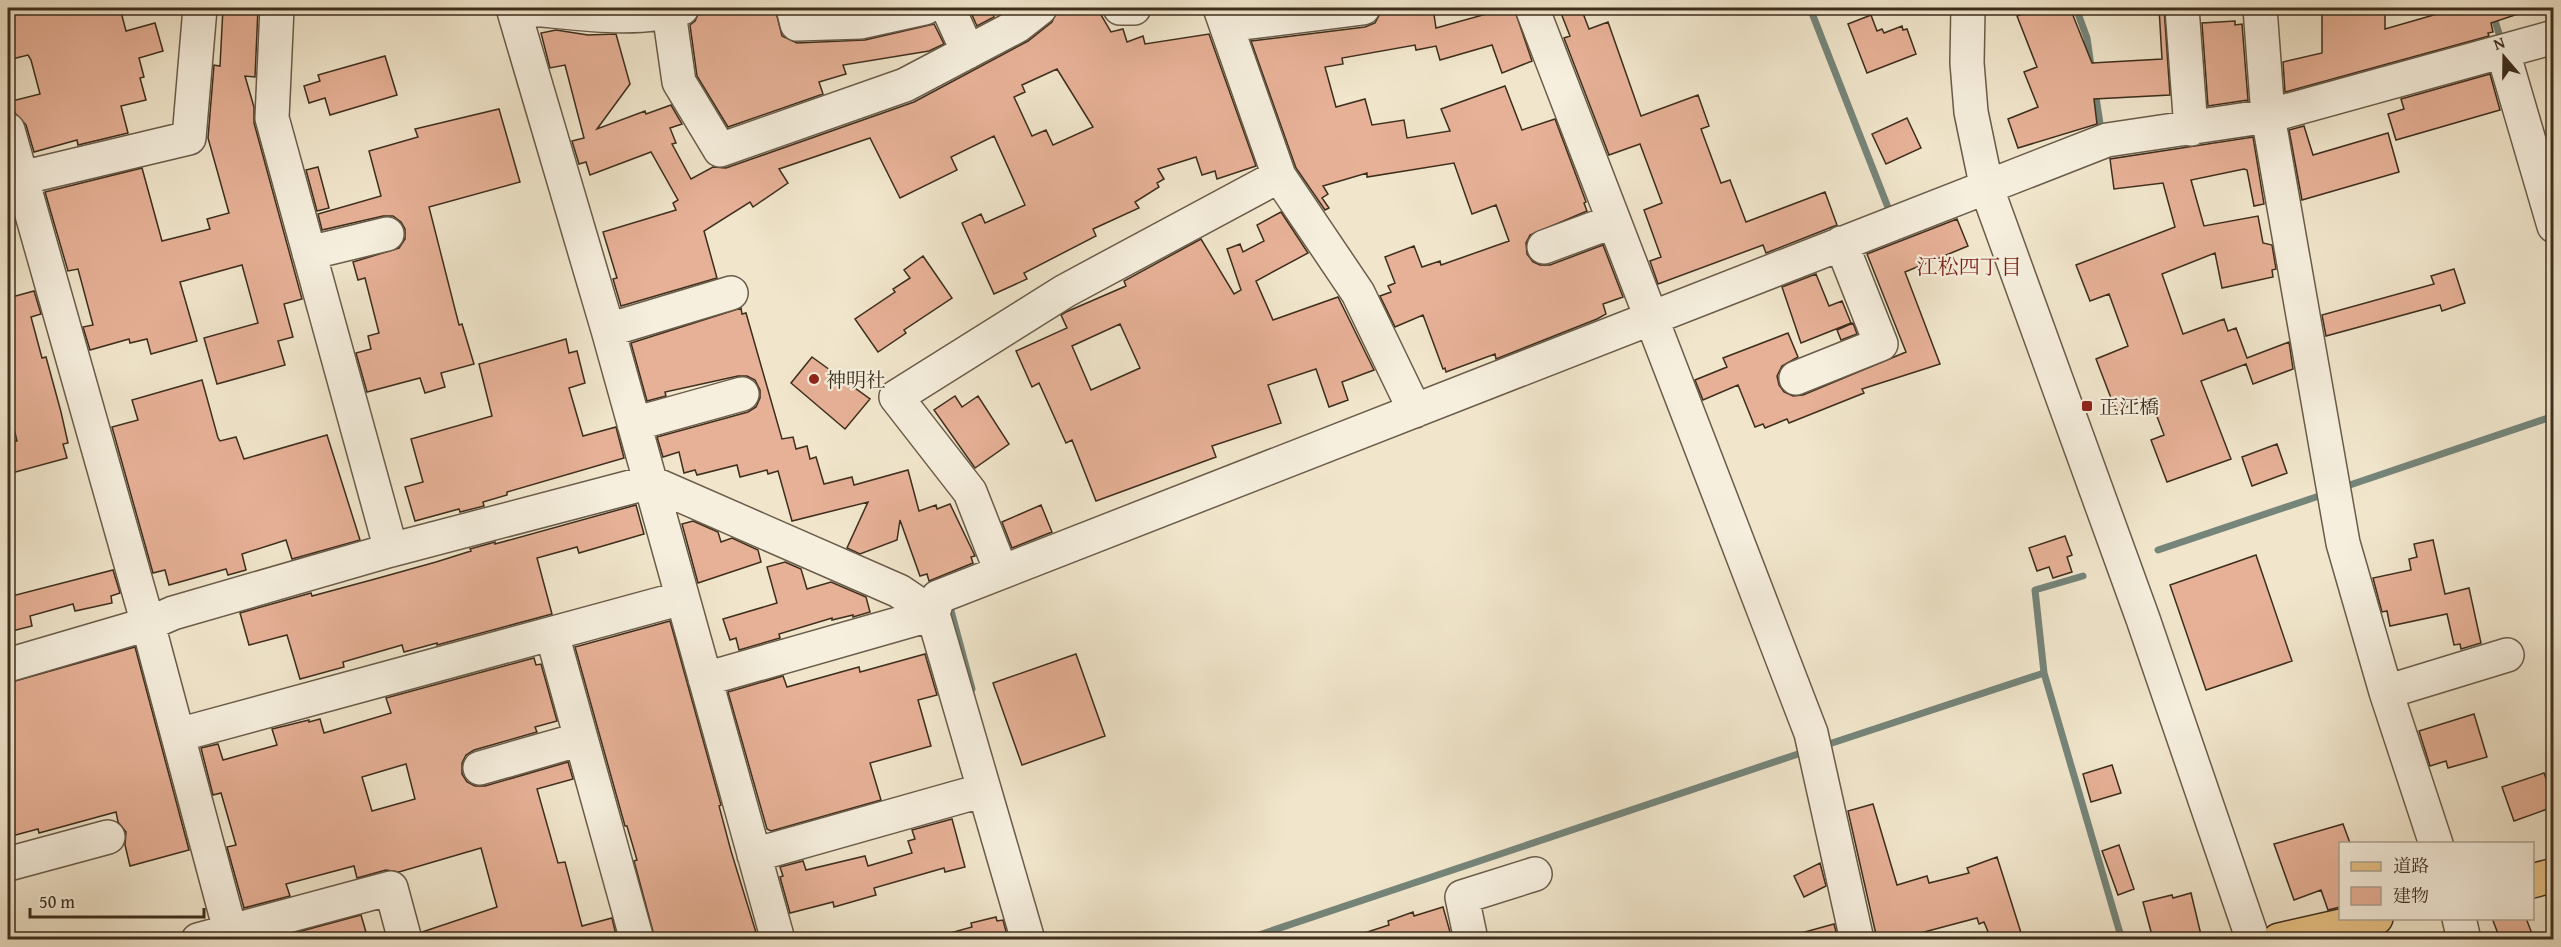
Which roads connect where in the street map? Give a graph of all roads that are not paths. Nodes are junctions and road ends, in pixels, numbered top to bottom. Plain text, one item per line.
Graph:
1 (200, 8) edge
2 (277, 8) edge
3 (513, 8) edge
4 (518, 8) edge
5 (793, 8) edge
6 (926, 8) edge
7 (948, 8) edge
8 (1040, 8) edge
9 (1120, 8) edge
10 (1134, 8) edge
11 (1363, 8) edge
12 (1532, 8) edge
13 (1968, 8) edge
14 (2182, 8) edge
15 (2260, 8) edge
16 (676, 10) edge
17 (610, 11) edge
18 (1223, 16) edge
19 (2553, 38) edge
20 (968, 52) junction
21 (2503, 52) junction
22 (2268, 116) junction
23 (2190, 129) junction
24 (9, 141) edge
25 (1279, 176) junction
26 (21, 178) junction
27 (1987, 189) junction
28 (1614, 221) junction
29 (2553, 226) edge
30 (387, 234) dead end
31 (1841, 243) junction
32 (1544, 248) dead end
33 (309, 254) junction
34 (731, 293) dead end
35 (1650, 317) junction
36 (608, 330) junction
37 (1796, 378) dead end
38 (742, 394) dead end
39 (1415, 411) junction
40 (634, 424) junction
41 (650, 482) junction
42 (391, 550) junction
43 (1001, 571) junction
44 (682, 598) junction
45 (933, 614) junction
46 (148, 624) junction
47 (552, 634) junction
48 (2507, 655) dead end
49 (8, 665) edge
50 (705, 679) junction
51 (2386, 692) junction
52 (177, 735) junction
53 (581, 739) junction
54 (480, 768) dead end
55 (984, 790) junction
56 (108, 837) dead end
57 (2436, 842) edge
58 (754, 855) junction
59 (8, 864) edge
60 (1534, 874) dead end
61 (2553, 875) edge
62 (2534, 880) edge
63 (2367, 920) edge
64 (2459, 920) edge
65 (230, 930) junction
66 (198, 939) edge
67 (405, 939) edge
68 (637, 939) edge
69 (778, 939) edge
70 (1028, 939) edge
71 (1471, 939) edge
72 (1857, 939) edge
73 (2253, 939) edge
74 (2279, 939) edge
75 (2464, 939) edge

1 - 26 street
2 - 33 street
3 - 36 street
4 - 17 street
5 - 6 street
7 - 20 street
8 - 20 street
9 - 10 street
11 - 18 street
12 - 28 street
13 - 27 street
14 - 23 street
15 - 22 street
16 - 17 street
16 - 20 street
18 - 25 street
19 - 21 street
21 - 22 street
21 - 29 street
22 - 23 street
22 - 51 street
23 - 27 street
24 - 26 street
25 - 39 street
25 - 43 street
26 - 46 street
27 - 31 street
27 - 73 street
28 - 32 street
28 - 35 street
30 - 33 street
31 - 35 street
31 - 37 street
33 - 42 street
34 - 36 street
35 - 39 street
35 - 72 street
36 - 40 street
38 - 40 street
39 - 43 street
40 - 41 street
41 - 42 street
41 - 44 street
41 - 45 street
42 - 46 street
43 - 45 street
44 - 47 street
44 - 50 street
45 - 50 street
45 - 55 street
46 - 49 street
46 - 52 street
47 - 52 street
47 - 53 street
48 - 51 street
50 - 58 street
51 - 57 street
52 - 65 street
53 - 54 street
53 - 68 street
55 - 58 street
55 - 70 street
56 - 59 street
58 - 69 street
60 - 71 street
61 - 62 main road
63 - 74 main road
64 - 75 street
65 - 66 street
65 - 67 street

